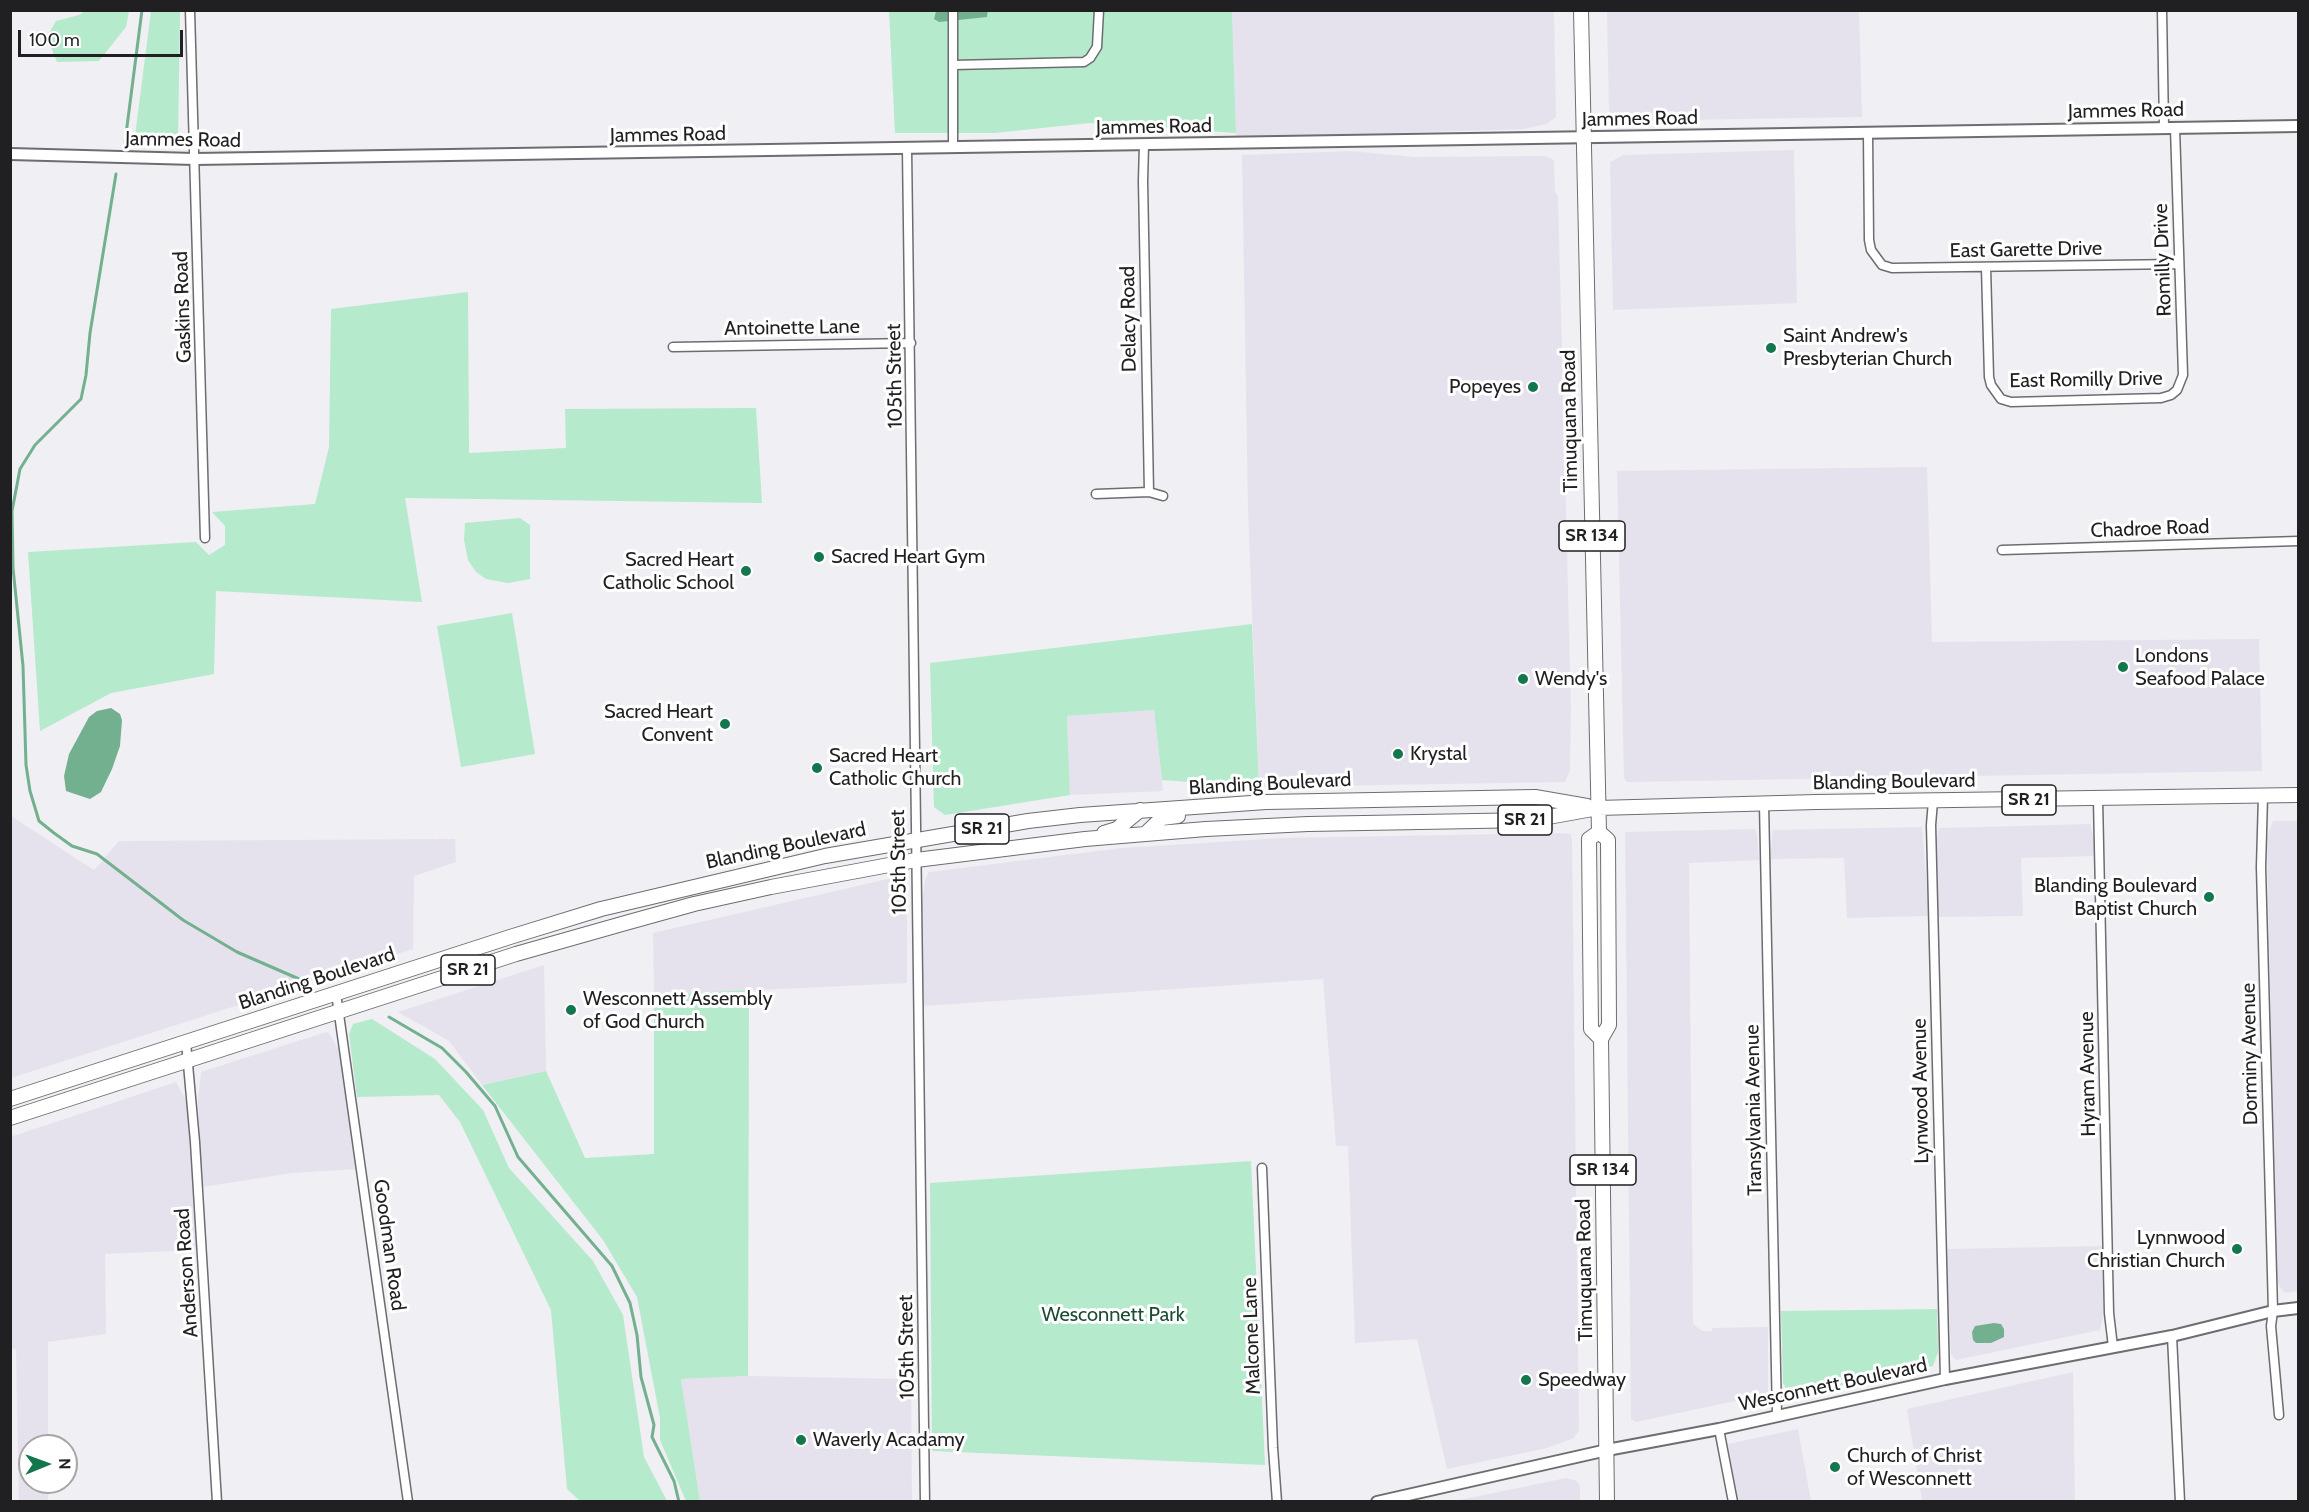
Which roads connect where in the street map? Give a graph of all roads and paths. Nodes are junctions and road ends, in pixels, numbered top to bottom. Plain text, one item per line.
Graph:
1 (190, 10) edge
2 (953, 10) edge
3 (1098, 10) edge
4 (1581, 10) edge
5 (2162, 10) edge
6 (953, 65) junction
7 (2298, 126) edge
8 (2170, 128) junction
9 (1869, 133) junction
10 (1584, 138) junction
11 (1144, 145) junction
12 (953, 148) junction
13 (907, 149) junction
14 (10, 154) edge
15 (195, 159) junction
16 (2180, 264) junction
17 (1986, 267) junction
18 (911, 343) junction
19 (673, 347) dead end
20 (2177, 390) joint
21 (1149, 492) junction
22 (1096, 494) dead end
23 (1163, 496) dead end
24 (205, 538) dead end
25 (2298, 541) edge
26 (2002, 550) dead end
27 (2298, 795) edge
28 (2264, 796) junction
29 (2098, 799) junction
30 (1933, 801) junction
31 (1238, 804) junction
32 (1764, 804) junction
33 (1598, 808) junction
34 (1140, 810) junction
35 (1144, 834) junction
36 (1085, 839) junction
37 (916, 840) junction
38 (916, 860) junction
39 (689, 887) junction
40 (694, 904) junction
41 (510, 937) junction
42 (516, 954) junction
43 (336, 993) junction
44 (339, 1012) junction
45 (186, 1042) junction
46 (187, 1062) junction
47 (12, 1098) edge
48 (13, 1117) edge
49 (1262, 1168) dead end
50 (2298, 1308) edge
51 (2273, 1311) junction
52 (2172, 1336) junction
53 (2114, 1347) junction
54 (1945, 1379) junction
55 (2279, 1415) dead end
56 (1778, 1416) junction
57 (1719, 1429) junction
58 (1607, 1450) junction
59 (1404, 1499) edge
60 (217, 1502) edge
61 (408, 1502) edge
62 (925, 1502) edge
63 (1277, 1502) edge
64 (1377, 1502) edge
65 (1607, 1502) edge
66 (1733, 1502) edge
67 (2180, 1502) edge

1 - 15 street, Gaskins Road
2 - 6 street
3 - 6 street
4 - 10 main road, Timuquana Road / SR 134
5 - 8 street, Romilly Drive
6 - 12 street
7 - 8 street, Jammes Road
8 - 9 street, Jammes Road
8 - 16 street, Romilly Drive
9 - 10 street, Jammes Road
9 - 17 street, East Garette Drive
10 - 11 street, Jammes Road
10 - 33 main road, Timuquana Road / SR 134
11 - 12 street, Jammes Road
11 - 21 street, Delacy Road
12 - 13 street, Jammes Road
13 - 15 street, Jammes Road
13 - 18 street, 105th Street
14 - 15 street, Jammes Road
15 - 24 street, Gaskins Road
16 - 17 street, East Garette Drive
16 - 20 street, Romilly Drive
17 - 20 street, East Romilly Drive
18 - 19 street, Antoinette Lane
18 - 37 street, 105th Street
21 - 22 street
21 - 23 street
25 - 26 street, Chadroe Road
27 - 28 main road, Blanding Boulevard / SR 21
28 - 29 main road, Blanding Boulevard / SR 21
28 - 51 street, Dorminy Avenue
29 - 30 main road, Blanding Boulevard / SR 21
29 - 53 street, Hyram Avenue
30 - 32 main road, Blanding Boulevard / SR 21
30 - 54 street, Lynwood Avenue
31 - 33 main road, Blanding Boulevard / SR 21
31 - 34 main road, Blanding Boulevard / SR 21
31 - 35 main road
32 - 33 main road, Blanding Boulevard / SR 21
32 - 56 street, Transylvania Avenue
33 - 35 main road, Blanding Boulevard / SR 21
33 - 58 main road, Timuquana Road / SR 134
34 - 36 main road
34 - 37 main road, Blanding Boulevard / SR 21
35 - 36 main road, Blanding Boulevard / SR 21
36 - 38 main road, Blanding Boulevard / SR 21
37 - 38 street, 105th Street
37 - 39 main road, Blanding Boulevard / SR 21
38 - 40 main road, Blanding Boulevard / SR 21
38 - 62 street, 105th Street
39 - 40 street
39 - 41 main road, Blanding Boulevard / SR 21
40 - 42 main road, Blanding Boulevard / SR 21
41 - 42 street
41 - 43 main road, Blanding Boulevard / SR 21
42 - 44 main road, Blanding Boulevard / SR 21
43 - 44 street, Goodman Road
43 - 45 main road, Blanding Boulevard / SR 21
44 - 46 main road, Blanding Boulevard / SR 21
44 - 61 street, Goodman Road
45 - 46 street, Anderson Road
45 - 47 main road, Blanding Boulevard / SR 21
46 - 48 main road, Blanding Boulevard / SR 21
46 - 60 street, Anderson Road
47 - 48 main road
49 - 63 street, Malcone Lane
50 - 51 street, Wesconnett Boulevard
51 - 52 street, Wesconnett Boulevard
51 - 55 street, Dorminy Avenue
52 - 53 street, Wesconnett Boulevard
52 - 67 street
53 - 54 street, Wesconnett Boulevard
54 - 56 street, Wesconnett Boulevard
56 - 57 street, Wesconnett Boulevard
57 - 58 street, Wesconnett Boulevard
57 - 66 street
58 - 59 street, Wesconnett Boulevard
58 - 65 main road, Timuquana Road / SR 134
59 - 64 street, Wesconnett Boulevard

